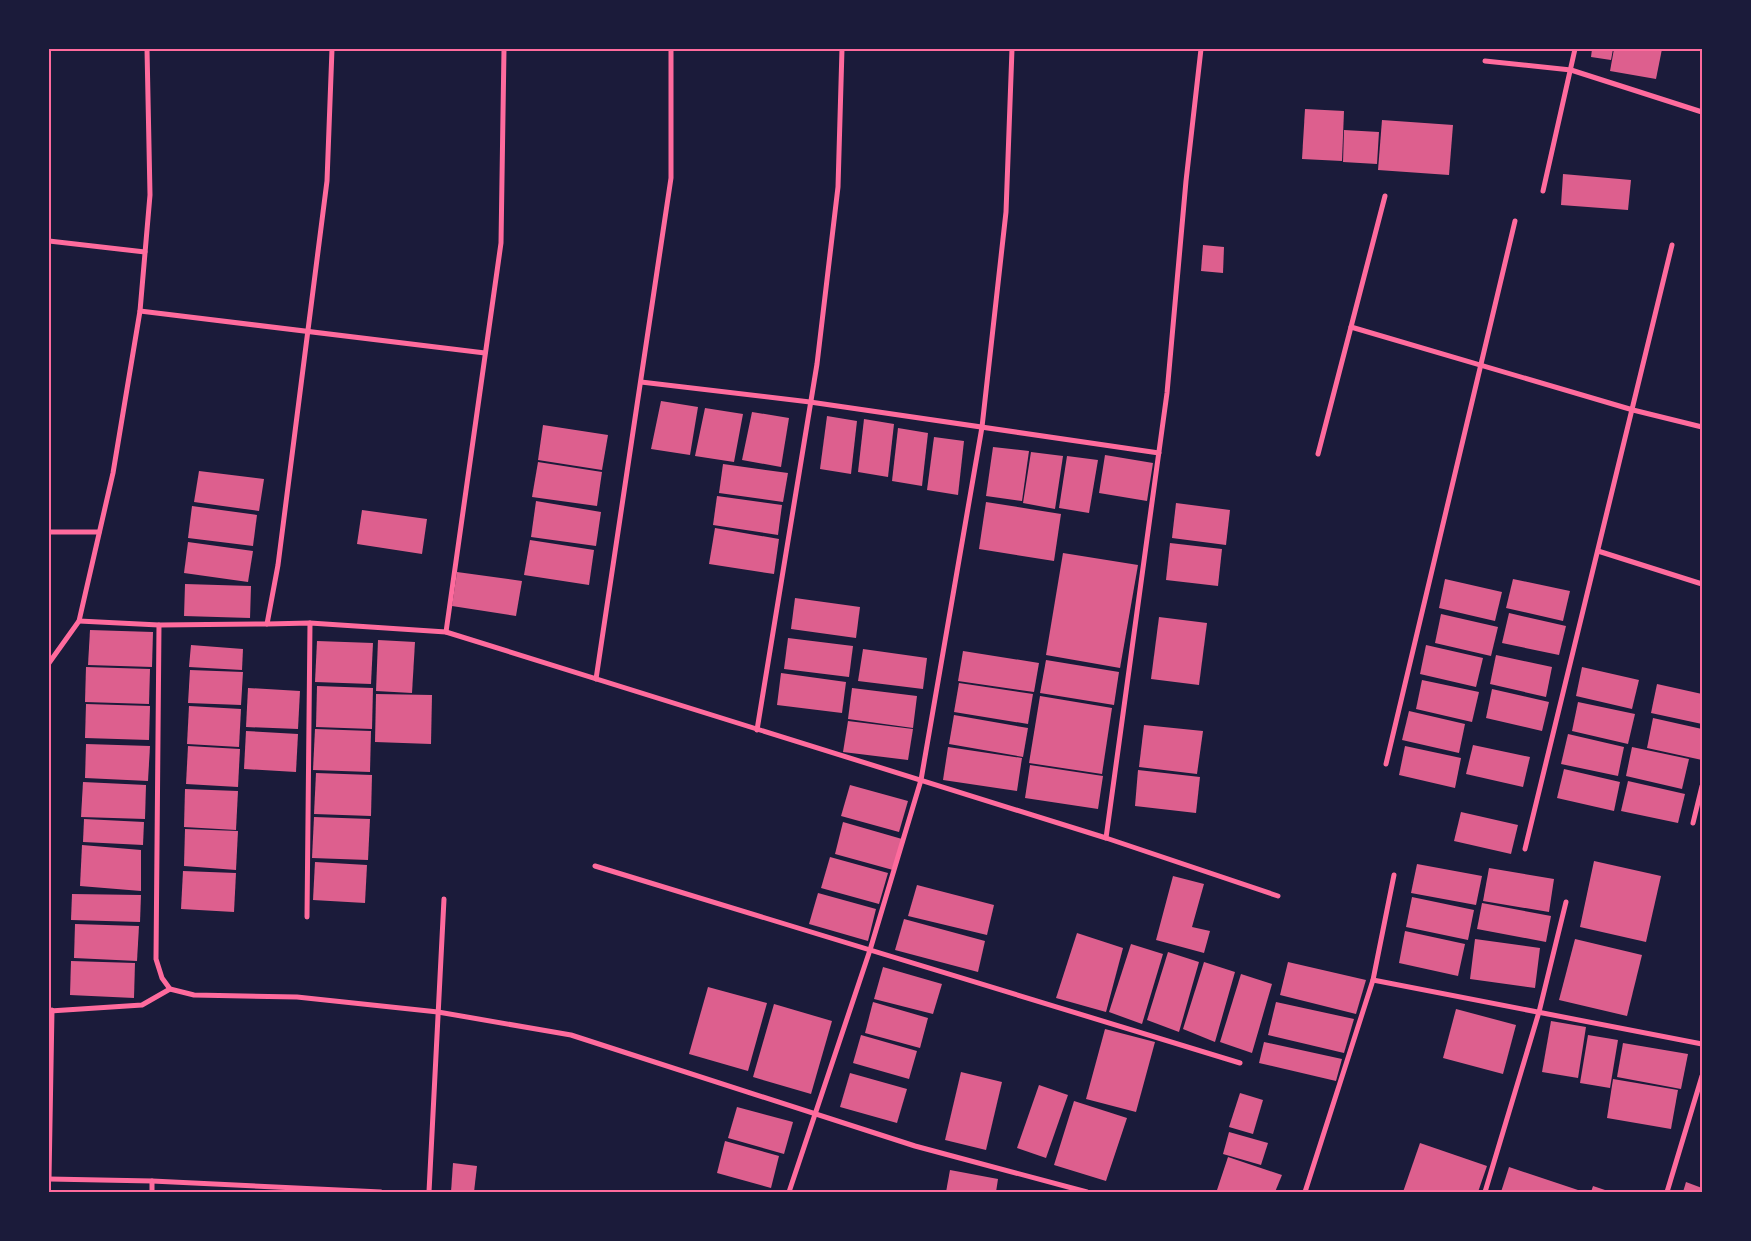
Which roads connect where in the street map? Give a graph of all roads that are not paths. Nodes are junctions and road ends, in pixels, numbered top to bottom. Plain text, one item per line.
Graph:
1 (147, 49) edge
2 (332, 49) edge
3 (504, 49) edge
4 (671, 49) edge
5 (842, 49) edge
6 (1012, 49) edge
7 (1202, 49) edge
8 (1575, 49) edge
9 (1485, 61) dead end
10 (1571, 70) junction
11 (1702, 112) edge
12 (1543, 191) dead end
13 (1385, 196) dead end
14 (1515, 221) dead end
15 (49, 241) edge
16 (1672, 245) dead end
17 (145, 252) junction
18 (140, 311) junction
19 (1351, 327) junction
20 (308, 330) junction
21 (485, 353) junction
22 (1481, 365) junction
23 (641, 382) junction
24 (810, 402) junction
25 (1633, 410) junction
26 (982, 427) junction
27 (1702, 427) edge
28 (1159, 453) junction
29 (1318, 454) dead end
30 (49, 532) edge
31 (99, 532) junction
32 (1598, 550) junction
33 (1702, 584) edge
34 (79, 621) junction
35 (310, 623) junction
36 (267, 624) junction
37 (159, 625) junction
38 (446, 632) junction
39 (49, 663) edge
40 (596, 679) junction
41 (757, 730) junction
42 (1386, 764) dead end
43 (921, 780) junction
44 (1702, 786) edge
45 (1693, 823) dead end
46 (1106, 838) junction
47 (1525, 848) dead end
48 (595, 866) dead end
49 (1394, 875) dead end
50 (1278, 896) dead end
51 (444, 899) dead end
52 (1566, 902) dead end
53 (307, 917) dead end
54 (870, 950) junction
55 (1373, 980) junction
56 (170, 989) junction
57 (50, 1011) edge
58 (438, 1012) junction
59 (1539, 1012) junction
60 (1702, 1044) edge
61 (1240, 1063) dead end
62 (1702, 1076) edge
63 (815, 1114) junction
64 (49, 1179) edge
65 (152, 1181) junction
66 (261, 1189) edge
67 (152, 1192) edge
68 (381, 1192) edge
69 (429, 1192) edge
70 (789, 1192) edge
71 (1087, 1192) edge
72 (1305, 1192) edge
73 (1485, 1192) edge
74 (1667, 1192) edge

1 - 17 street
2 - 20 street
3 - 21 street
4 - 23 street
5 - 24 street
6 - 26 street
7 - 28 street
8 - 10 street
9 - 10 street
10 - 11 street
10 - 12 street
13 - 19 street
14 - 22 street
15 - 17 street
16 - 25 street
17 - 18 street
18 - 20 street
18 - 31 street
19 - 22 street
19 - 29 street
20 - 21 street
20 - 36 street
21 - 38 street
22 - 25 street
22 - 42 street
23 - 24 street
23 - 40 street
24 - 26 street
24 - 41 street
25 - 27 street
25 - 32 street
26 - 28 street
26 - 43 street
28 - 46 street
30 - 31 street
31 - 34 street
32 - 33 street
32 - 47 street
34 - 37 street
34 - 39 street
35 - 36 street
35 - 38 street
35 - 53 street
36 - 37 street
37 - 56 street
38 - 40 street
40 - 41 street
41 - 43 street
43 - 46 street
43 - 54 street
44 - 45 street
46 - 50 street
48 - 54 street
49 - 55 street
51 - 58 street
52 - 59 street
54 - 61 street
54 - 63 street
55 - 59 street
55 - 72 street
56 - 57 street
56 - 58 street
57 - 64 street
58 - 63 street
58 - 69 street
59 - 60 street
59 - 73 street
62 - 74 street
63 - 70 street
63 - 71 street
64 - 65 street
65 - 66 street
65 - 67 street
66 - 68 street

